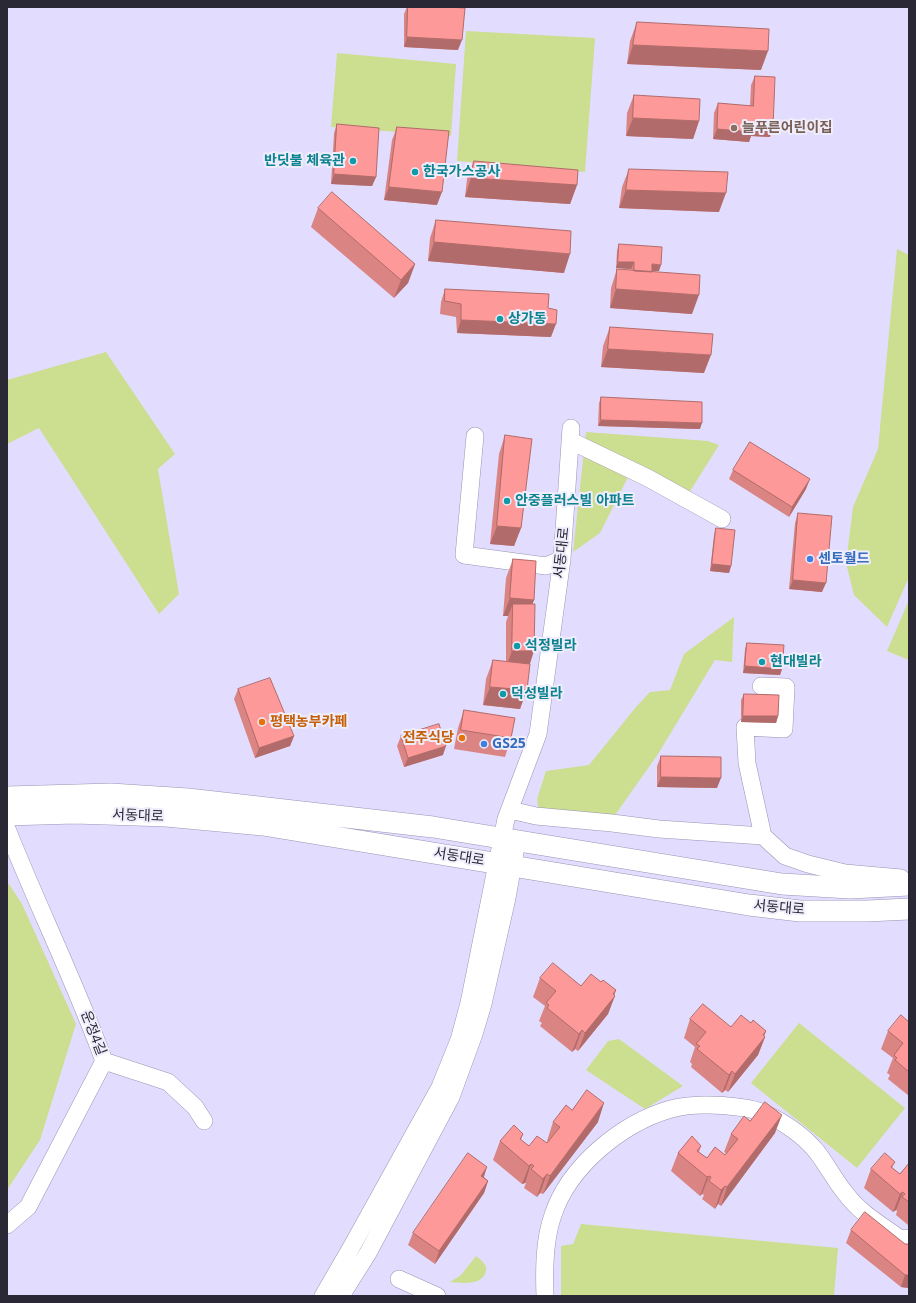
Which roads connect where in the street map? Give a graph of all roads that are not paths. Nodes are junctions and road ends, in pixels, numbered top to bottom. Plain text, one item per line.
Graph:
1 (475, 436) dead end
2 (722, 519) dead end
3 (562, 559) junction
4 (761, 686) dead end
5 (7, 797) edge
6 (510, 810) junction
7 (7, 816) edge
8 (7, 829) edge
9 (763, 836) junction
10 (510, 840) junction
11 (506, 864) junction
12 (909, 879) edge
13 (909, 885) edge
14 (909, 908) edge
15 (104, 1061) junction
16 (204, 1121) dead end
17 (7, 1225) edge
18 (909, 1238) edge
19 (399, 1279) dead end
20 (323, 1296) edge
21 (341, 1296) edge
22 (437, 1296) edge
23 (546, 1296) edge

1 - 3 street
2 - 3 street, 서동대로
3 - 6 street, 서동대로
4 - 9 street
5 - 10 main road, 서동대로
6 - 9 street
6 - 10 street, 서동대로
7 - 11 main road, 서동대로
8 - 15 street, 운정4길
9 - 12 street
10 - 11 street
10 - 13 main road, 서동대로
11 - 14 main road, 서동대로
11 - 20 street
11 - 21 street
15 - 16 street
15 - 17 street, 운정4길
18 - 23 street
19 - 22 street

